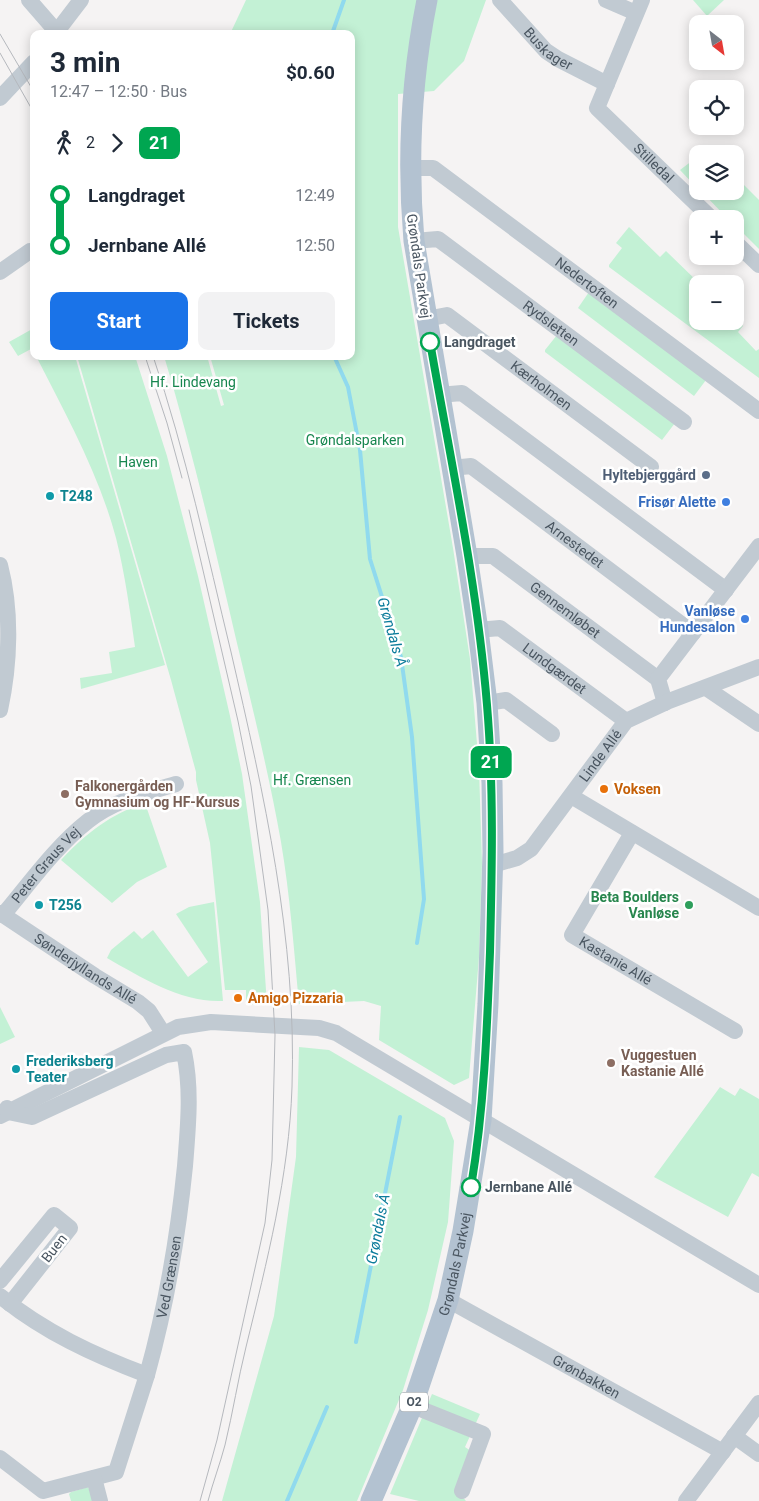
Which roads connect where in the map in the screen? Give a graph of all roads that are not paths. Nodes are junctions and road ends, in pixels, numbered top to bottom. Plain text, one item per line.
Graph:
1 (29, 0) edge
2 (81, 0) edge
3 (427, 0) edge
4 (500, 0) edge
5 (606, 0) edge
6 (639, 7) edge
7 (54, 30) edge
8 (58, 30) edge
9 (30, 66) edge
10 (607, 84) junction
11 (4, 95) edge
12 (410, 168) junction
13 (703, 210) edge
14 (414, 241) junction
15 (30, 251) dead end
16 (744, 251) edge
17 (759, 265) edge
18 (0, 272) edge
19 (426, 319) junction
20 (439, 394) junction
21 (759, 411) edge
22 (684, 422) dead end
23 (651, 467) dead end
24 (452, 468) junction
25 (759, 546) edge
26 (467, 556) junction
27 (0, 564) edge
28 (726, 590) junction
29 (478, 630) junction
30 (693, 633) junction
31 (759, 667) edge
32 (658, 679) junction
33 (2, 688) edge
34 (706, 688) junction
35 (487, 703) junction
36 (665, 703) junction
37 (0, 710) edge
38 (626, 721) junction
39 (759, 724) edge
40 (552, 734) dead end
41 (176, 784) dead end
42 (571, 796) junction
43 (632, 833) junction
44 (493, 865) junction
45 (759, 908) edge
46 (2, 914) edge
47 (736, 1031) dead end
48 (163, 1033) junction
49 (3, 1109) edge
50 (481, 1120) junction
51 (0, 1281) edge
52 (759, 1285) edge
53 (5, 1300) edge
54 (448, 1300) junction
55 (147, 1375) junction
56 (759, 1403) edge
57 (424, 1410) dead end
58 (734, 1436) junction
59 (723, 1452) junction
60 (759, 1454) edge
61 (0, 1458) edge
62 (94, 1478) junction
63 (462, 1491) dead end
64 (64, 1494) edge
65 (100, 1501) edge
66 (371, 1501) edge
67 (686, 1501) edge

1 - 7 street
2 - 8 street
3 - 12 main road, Grøndals Parkvej / O2
4 - 10 street, Buskager
5 - 6 street
6 - 10 street
9 - 11 street
10 - 13 street, Stilledal
12 - 14 main road, Grøndals Parkvej / O2
12 - 21 street, Nedertoften
14 - 19 main road, Grøndals Parkvej / O2
14 - 22 street, Rydsletten
15 - 18 street
16 - 17 street
19 - 20 main road, Grøndals Parkvej / O2
19 - 23 street, Kærholmen
20 - 24 main road, Grøndals Parkvej / O2
20 - 28 street
24 - 26 main road, Grøndals Parkvej / O2
24 - 30 street, Arnestedet
25 - 28 street
26 - 29 main road, Grøndals Parkvej / O2
26 - 32 street, Gennemløbet
27 - 33 street
28 - 30 street
29 - 35 main road, Grøndals Parkvej / O2
29 - 38 street, Lundgærdet
30 - 32 street
31 - 34 street, Linde Allé
32 - 36 street
33 - 37 street
34 - 36 street, Linde Allé
34 - 39 street
35 - 40 street
35 - 44 main road, Grøndals Parkvej / O2
36 - 38 street, Linde Allé
38 - 42 street, Linde Allé
41 - 46 street, Peter Graus Vej
42 - 43 street
42 - 44 street, Linde Allé
43 - 45 street
43 - 47 street, Kastanie Allé
44 - 50 main road, Grøndals Parkvej / O2
46 - 48 street, Sønderjyllands Allé
48 - 49 street
48 - 50 street
49 - 55 street, Ved Grænsen
50 - 52 street
50 - 54 main road, Grøndals Parkvej / O2
51 - 53 street, Buen
53 - 55 street, Buen
54 - 59 street, Grønbakken
54 - 66 main road, Grøndals Parkvej / O2
55 - 62 street, Ved Grænsen
56 - 58 street
57 - 63 street
58 - 59 street
58 - 60 street
59 - 67 street
61 - 64 street, Ved Grænsen
62 - 64 street, Ved Grænsen
62 - 65 street

